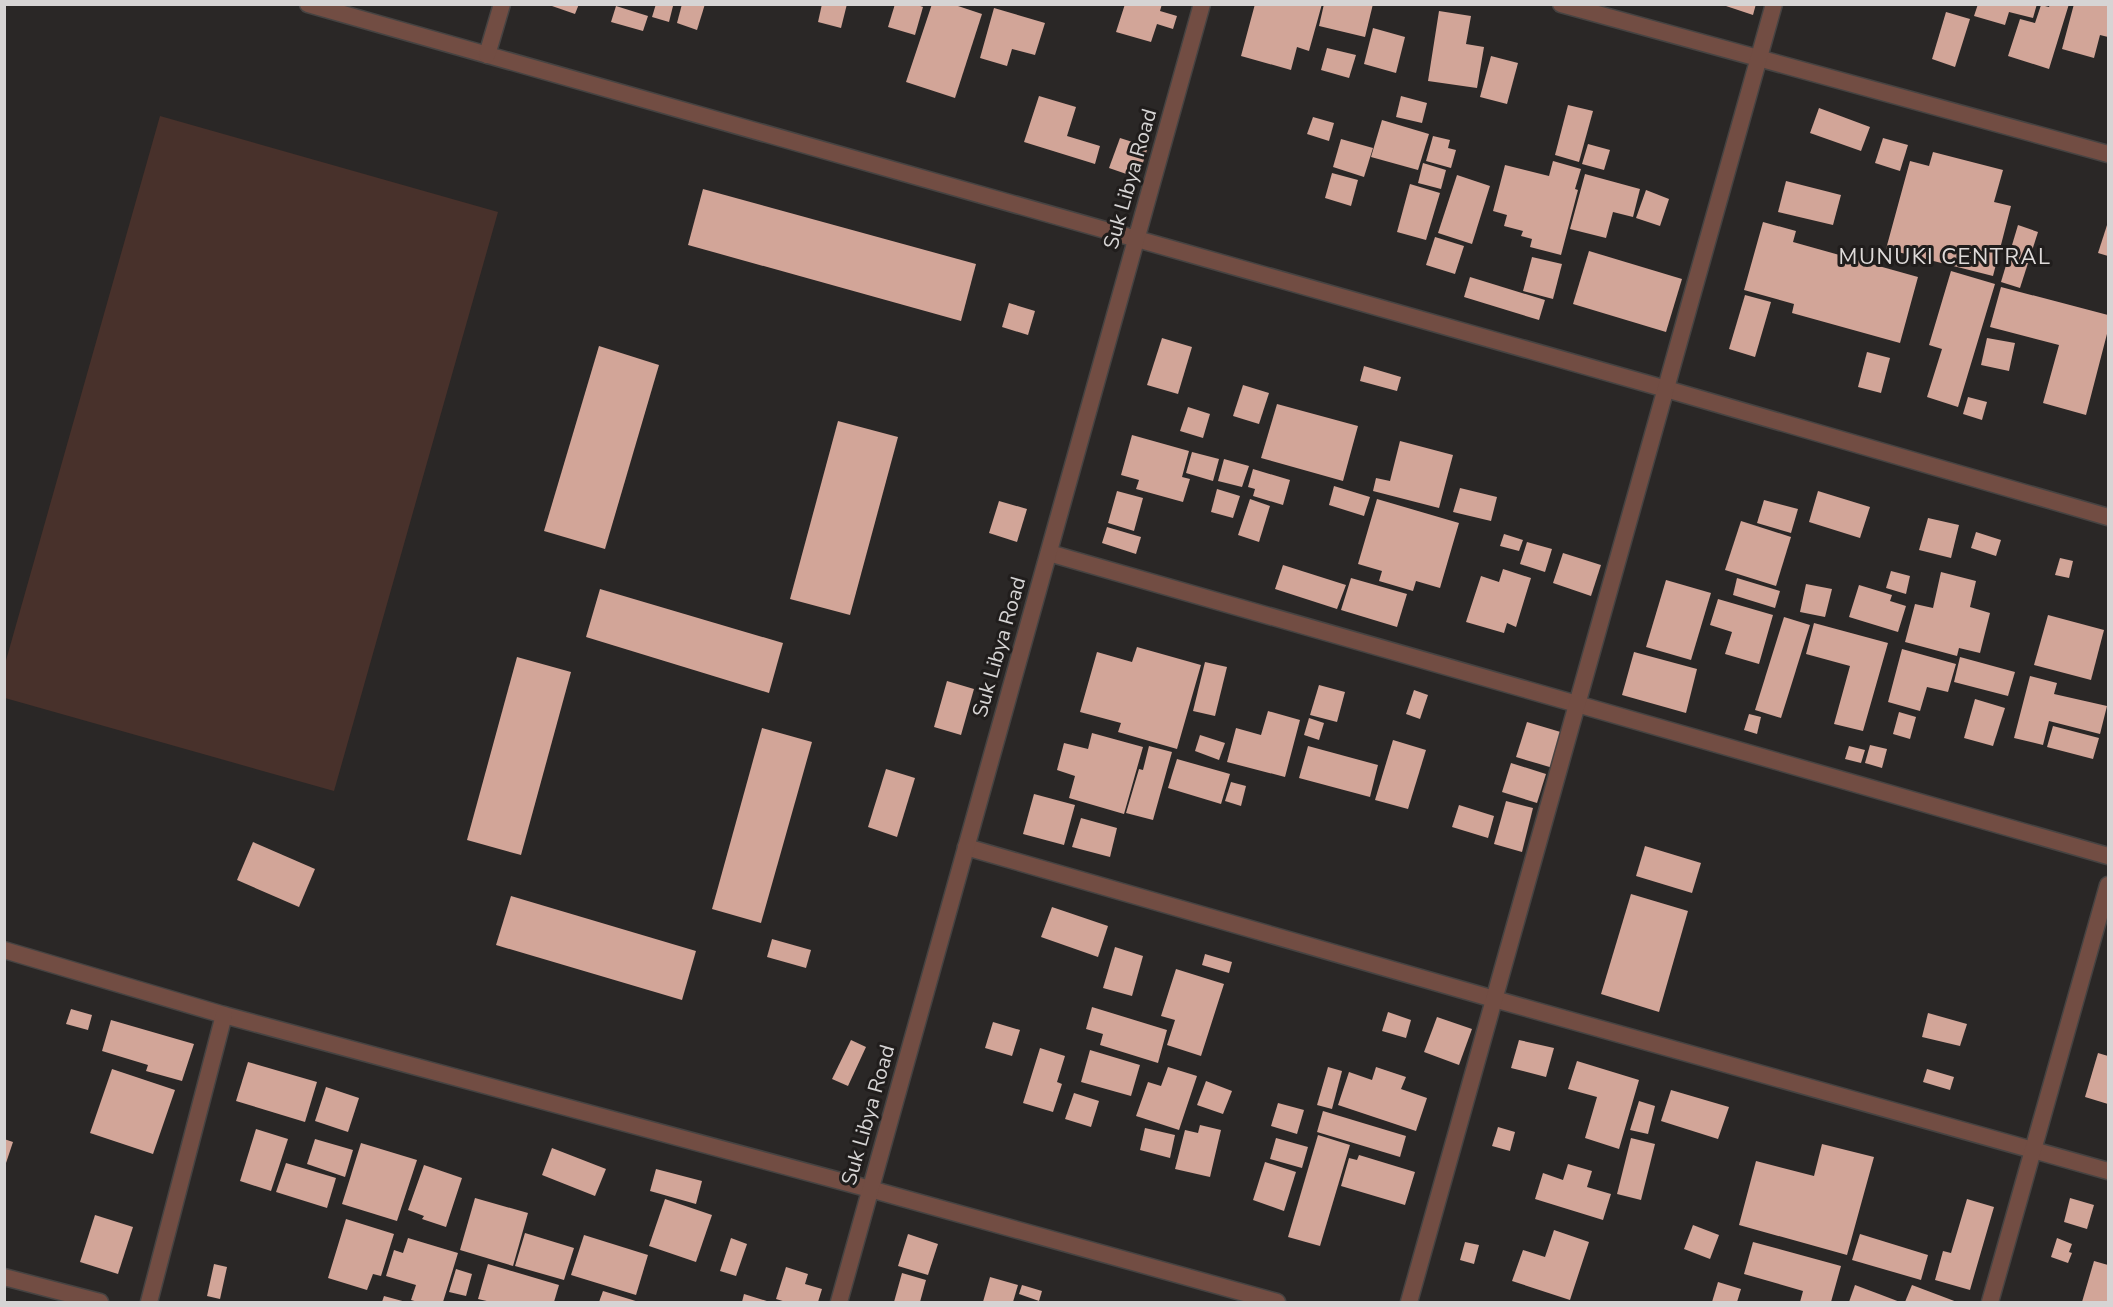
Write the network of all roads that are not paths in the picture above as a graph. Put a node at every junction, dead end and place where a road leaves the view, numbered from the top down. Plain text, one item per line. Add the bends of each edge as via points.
1 (308, 4) edge
2 (502, 4) edge
3 (1202, 4) edge
4 (1561, 4) edge
5 (1774, 4) edge
6 (487, 55) junction
7 (1759, 60) junction
8 (2109, 154) edge
9 (1137, 239) junction
10 (1666, 389) junction
11 (2109, 517) edge
12 (1049, 553) junction
13 (1577, 705) junction
14 (966, 847) junction
15 (2109, 855) edge
16 (2109, 885) edge
17 (4, 950) edge
18 (1494, 999) junction
19 (224, 1015) junction
20 (2034, 1149) junction
21 (2109, 1171) edge
22 (870, 1190) junction
23 (4, 1277) edge
24 (100, 1302) edge
25 (149, 1302) edge
26 (839, 1302) edge
27 (1277, 1302) edge
28 (1409, 1302) edge
29 (1990, 1302) edge

1 - 6 street
2 - 6 street
3 - 9 street, Suk Libya Road
4 - 7 street
5 - 7 street
6 - 9 street
7 - 8 street
7 - 10 street
9 - 10 street
9 - 12 street, Suk Libya Road
10 - 11 street
10 - 13 street
12 - 13 street
12 - 14 street, Suk Libya Road
13 - 15 street
13 - 18 street
14 - 18 street
14 - 22 street, Suk Libya Road
16 - 20 street
17 - 19 street
18 - 20 street
18 - 28 street
19 - 22 street
19 - 25 street
20 - 21 street
20 - 29 street
22 - 26 street, Suk Libya Road
22 - 27 street
23 - 24 street

